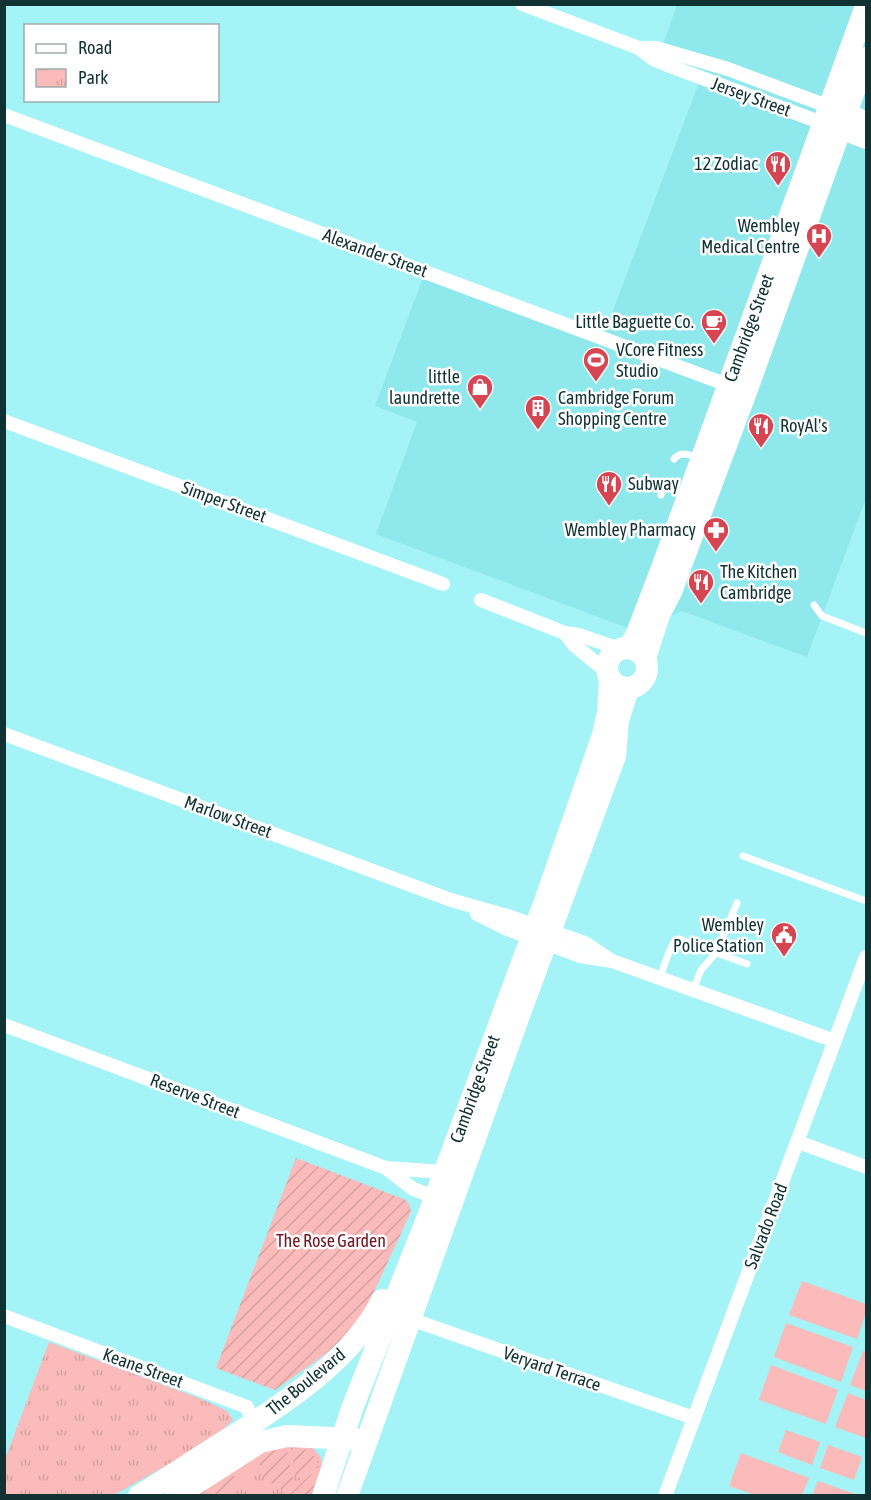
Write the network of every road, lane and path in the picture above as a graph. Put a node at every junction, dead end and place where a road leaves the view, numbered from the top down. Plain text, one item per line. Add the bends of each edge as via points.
1 (522, 4) edge
2 (867, 6) edge
3 (867, 58) edge
4 (4, 115) edge
5 (842, 119) edge
6 (867, 139) edge
7 (737, 389) junction
8 (4, 421) edge
9 (674, 459) dead end
10 (702, 459) junction
11 (666, 482) dead end
12 (661, 495) dead end
13 (443, 584) dead end
14 (482, 600) dead end
15 (814, 605) dead end
16 (565, 633) junction
17 (867, 633) edge
18 (631, 652) junction
19 (615, 680) junction
20 (4, 734) edge
21 (744, 856) dead end
22 (867, 901) edge
23 (737, 903) dead end
24 (541, 935) junction
25 (716, 953) junction
26 (867, 957) edge
27 (747, 964) dead end
28 (660, 978) junction
29 (693, 990) junction
30 (4, 1025) edge
31 (835, 1041) junction
32 (798, 1142) junction
33 (867, 1167) edge
34 (386, 1168) junction
35 (444, 1172) junction
36 (443, 1200) junction
37 (425, 1222) junction
38 (4, 1316) edge
39 (410, 1319) junction
40 (694, 1418) junction
41 (257, 1433) junction
42 (341, 1438) junction
43 (368, 1439) junction
44 (139, 1496) edge
45 (176, 1496) edge
46 (322, 1496) edge
47 (347, 1496) edge
48 (665, 1496) edge

1 - 5 street, Jersey Street via 639,48 653,59 721,86
2 - 5 main road, Cambridge Street
3 - 5 main road, Cambridge Street
4 - 7 street, Alexander Street
5 - 6 street, Jersey Street
5 - 7 main road, Cambridge Street
7 - 10 main road, Cambridge Street
7 - 18 main road, Cambridge Street via 671,592
8 - 13 street, Simper Street
9 - 10 lane via 686,453
10 - 18 main road, Cambridge Street
11 - 12 lane
14 - 16 street
15 - 17 lane via 822,616
16 - 18 street
16 - 19 street
18 - 19 main road via 612,655 608,663
18 - 19 main road via 647,664 645,678 635,688
19 - 24 main road, Cambridge Street via 615,756
20 - 24 street, Marlow Street via 451,900 507,929
21 - 22 lane
23 - 25 lane
24 - 28 street, Marlow Street via 585,943 612,961
24 - 35 main road, Cambridge Street
24 - 36 main road, Cambridge Street
25 - 27 lane
25 - 28 lane via 675,940
25 - 29 lane via 701,970
26 - 31 street, Salvado Road
28 - 29 street, Marlow Street
29 - 31 street, Marlow Street
30 - 34 street, Reserve Street
31 - 32 street, Salvado Road
32 - 33 street
32 - 40 street, Salvado Road
34 - 35 street, Reserve Street
34 - 36 street, Reserve Street via 412,1189
35 - 36 main road, Cambridge Street
36 - 37 main road, Cambridge Street
36 - 39 main road, Cambridge Street
37 - 41 main road, The Boulevard via 367,1326
37 - 42 main road, Cambridge Street
38 - 41 street, Keane Street via 248,1407
39 - 40 street, Veryard Terrace
39 - 43 main road, Cambridge Street
40 - 48 street, Salvado Road
41 - 42 main road, The Boulevard
41 - 44 main road, The Boulevard
41 - 45 main road, The Boulevard
42 - 43 main road, The Boulevard
42 - 46 main road, Cambridge Street
43 - 47 main road, Cambridge Street

